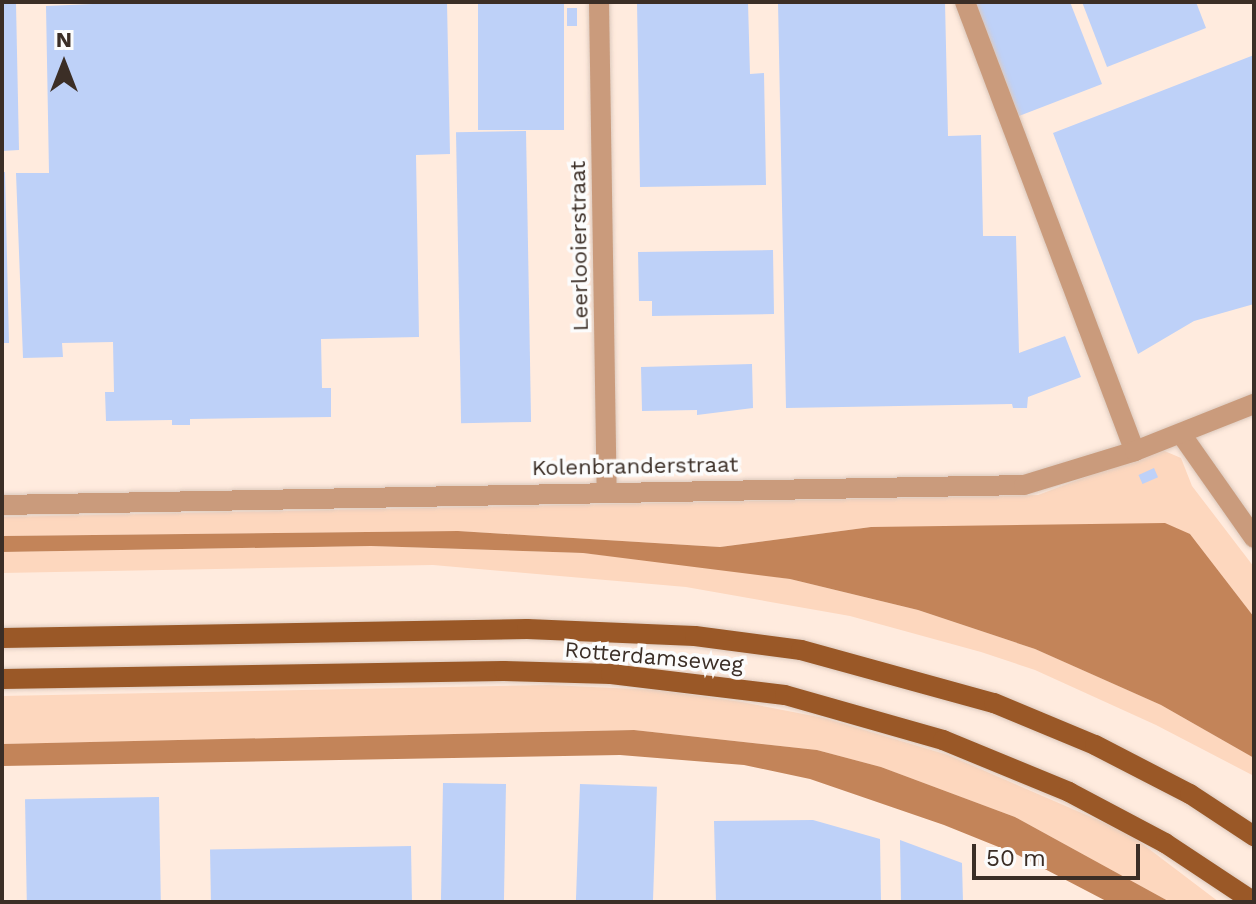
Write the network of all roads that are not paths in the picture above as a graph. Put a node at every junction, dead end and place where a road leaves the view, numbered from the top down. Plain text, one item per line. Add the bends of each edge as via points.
1 (599, 2) edge
2 (965, 2) edge
3 (1254, 404) edge
4 (1181, 434) junction
5 (1135, 451) junction
6 (607, 489) junction
7 (2, 505) edge
8 (1254, 538) edge
9 (2, 638) edge
10 (2, 679) edge
11 (1254, 836) edge
12 (1254, 902) edge

1 - 6 street, Leerlooierstraat
2 - 5 street
3 - 4 street, Kolenbranderstraat
4 - 5 street, Kolenbranderstraat
4 - 8 street
5 - 6 street, Kolenbranderstraat via 1024,485
6 - 7 street, Kolenbranderstraat
9 - 11 main road, Rotterdamseweg via 541,629 695,636 801,650 994,703 1095,745 1190,794
10 - 12 main road, Rotterdamseweg via 504,671 611,674 785,695 943,740 1069,792 1165,843

